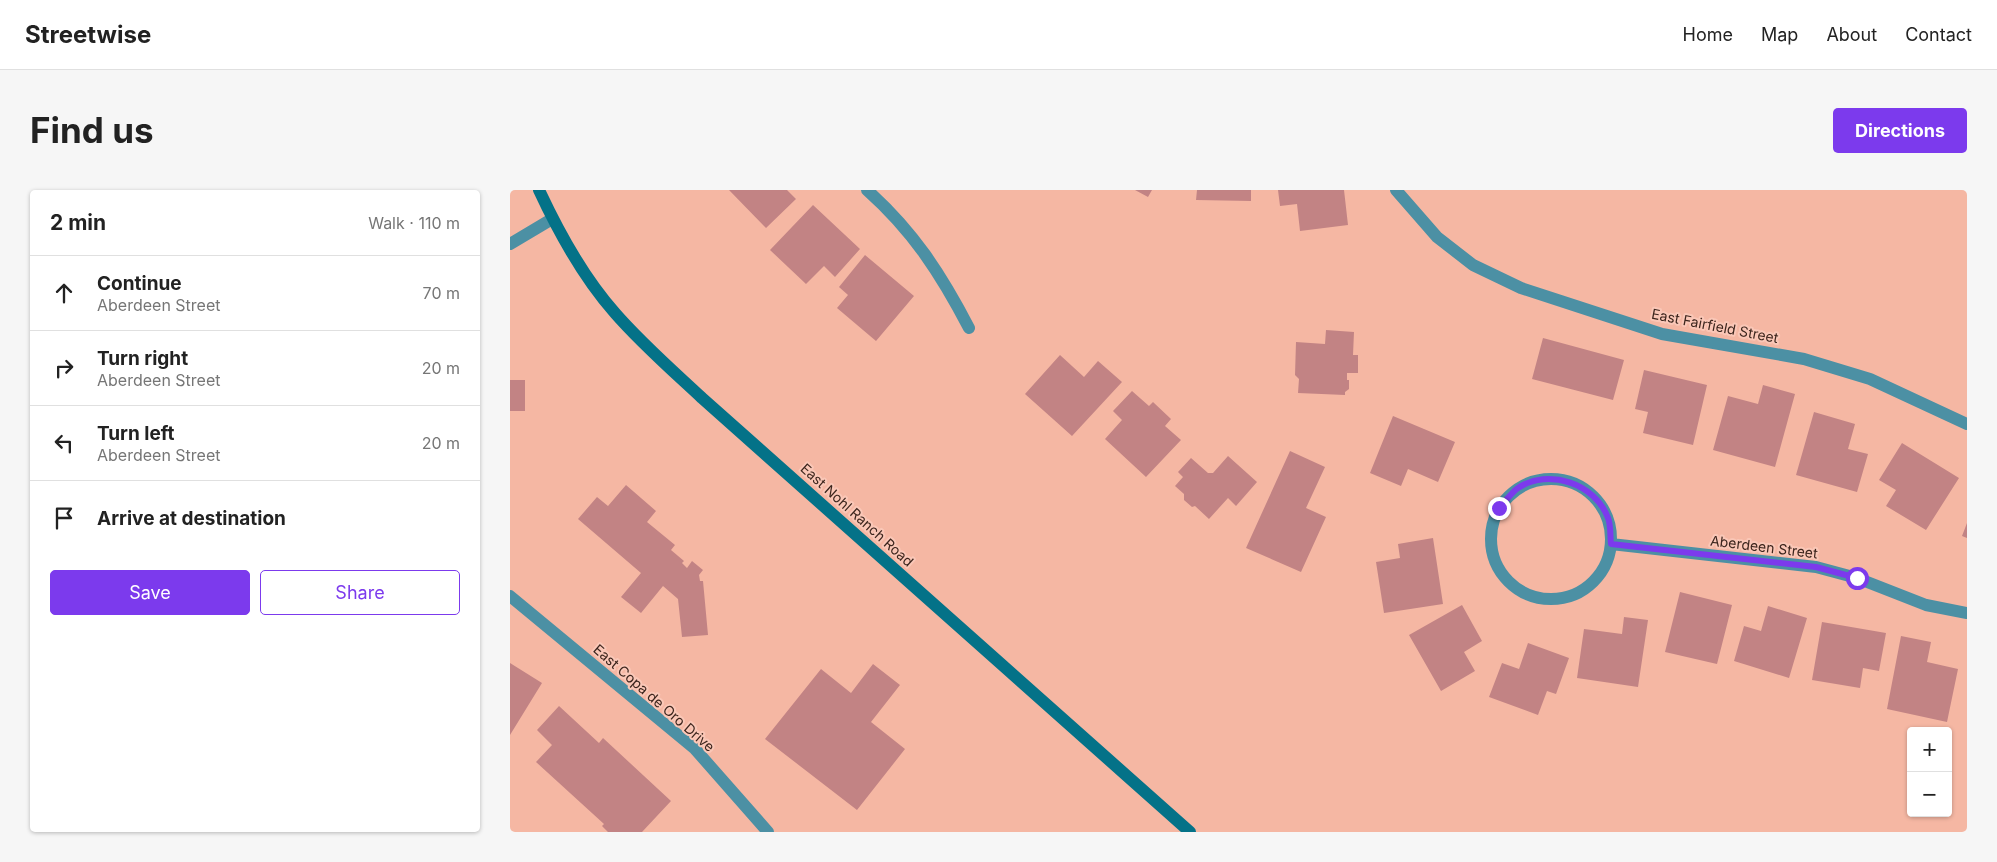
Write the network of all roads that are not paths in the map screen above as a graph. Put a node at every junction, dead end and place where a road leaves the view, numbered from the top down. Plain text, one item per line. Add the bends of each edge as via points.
1 (539, 190) edge
2 (868, 190) edge
3 (1396, 190) edge
4 (552, 219) junction
5 (510, 244) edge
6 (969, 328) dead end
7 (1967, 424) edge
8 (1611, 544) junction
9 (510, 596) edge
10 (1967, 612) edge
11 (768, 832) edge
12 (1190, 832) edge

1 - 4 main road, East Nohl Ranch Road
2 - 6 street via 915,240 947,285
3 - 7 street, East Fairfield Street via 1438,237 1466,260 1522,288 1662,334 1804,359 1860,376
4 - 5 street
4 - 12 main road, East Nohl Ranch Road via 588,279 639,339
8 - 8 street via 1608,518 1593,495 1570,481 1543,478 1518,488 1499,508 1491,534 1495,560 1510,583 1533,597 1560,599 1585,590 1603,570
8 - 10 street, Aberdeen Street via 1816,567 1857,578 1926,605
9 - 11 street, East Copa de Oro Drive via 695,750

